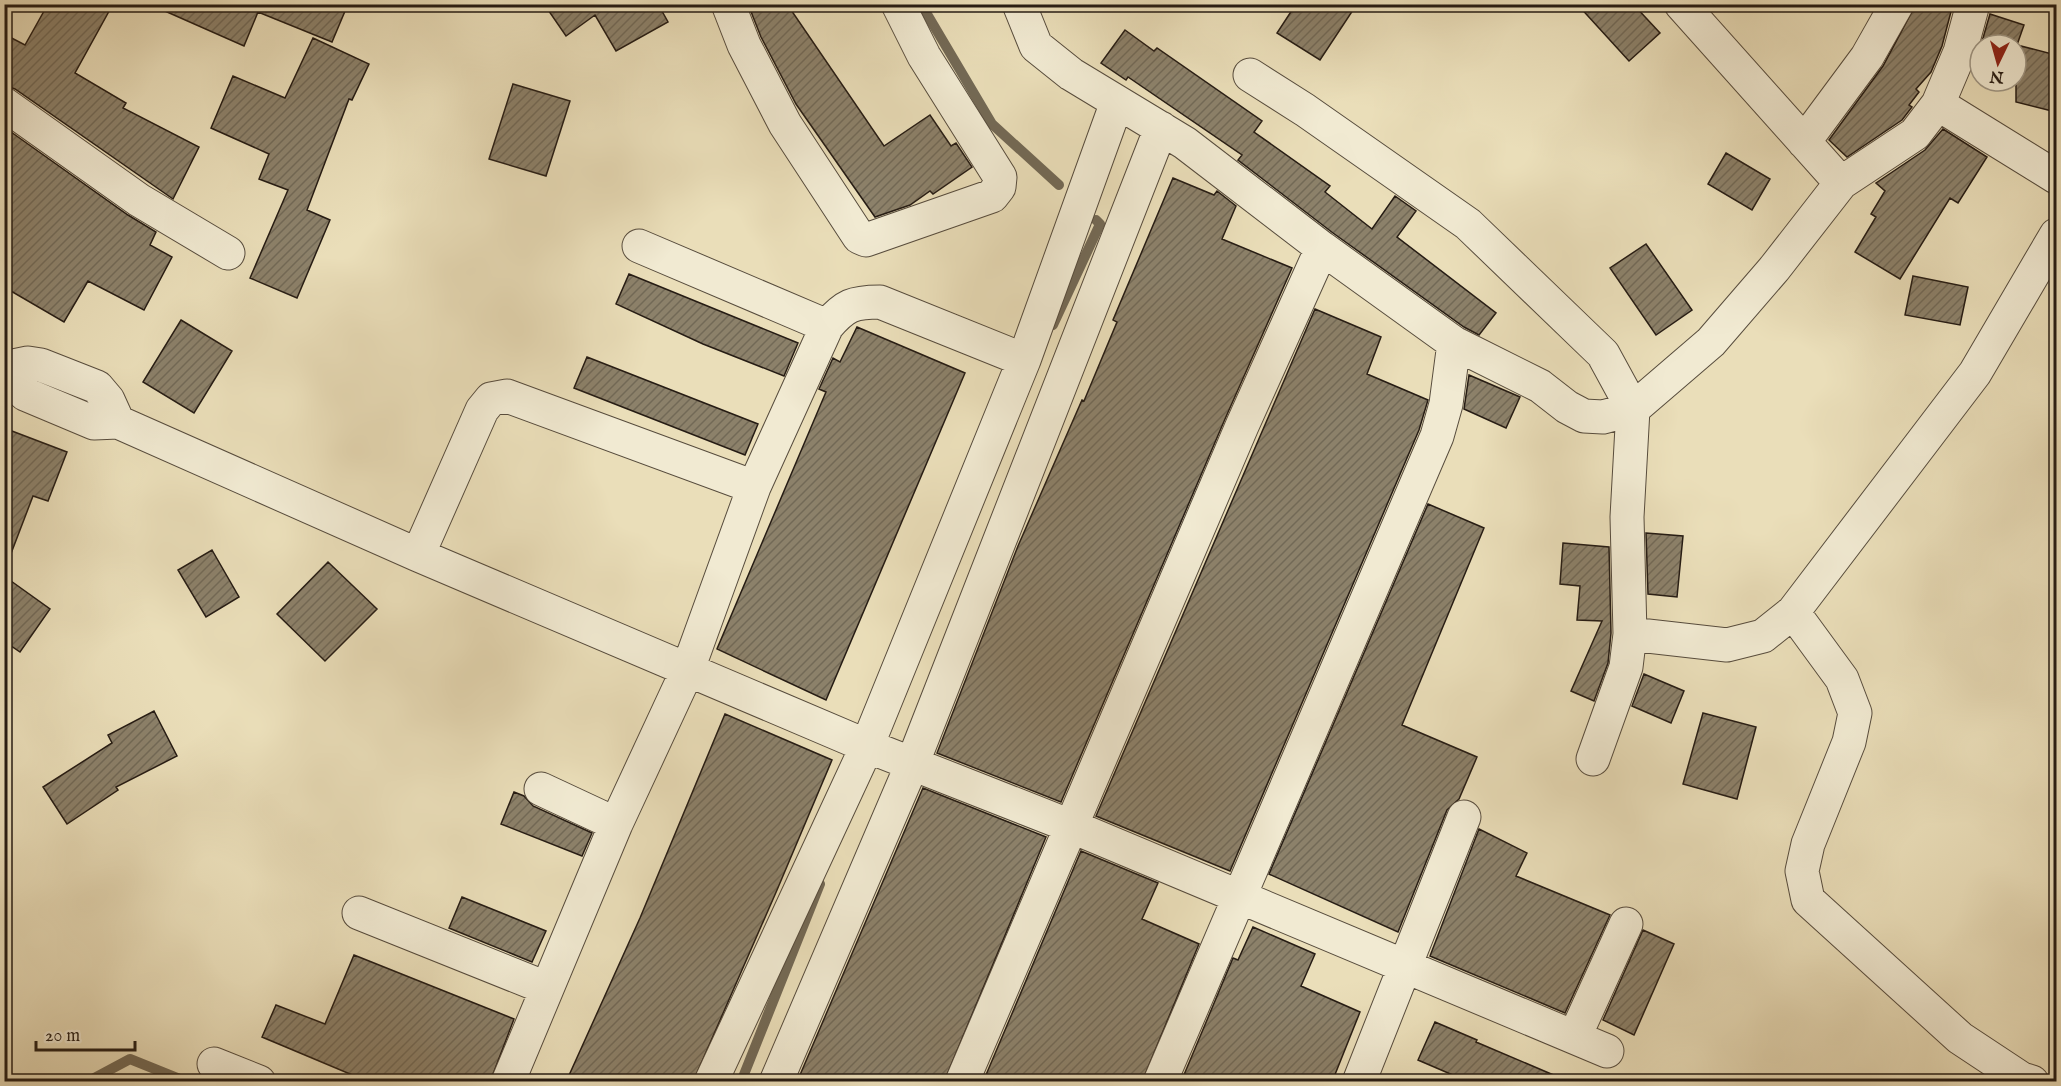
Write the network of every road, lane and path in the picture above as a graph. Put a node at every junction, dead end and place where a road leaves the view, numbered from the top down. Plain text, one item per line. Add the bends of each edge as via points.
1 (728, 4) edge
2 (898, 4) edge
3 (1019, 4) edge
4 (1681, 4) edge
5 (1897, 4) edge
6 (1973, 4) edge
7 (1250, 75) dead end
8 (1117, 102) junction
9 (4, 104) edge
10 (1938, 104) junction
11 (1161, 128) junction
12 (1804, 142) junction
13 (1099, 151) junction
14 (1144, 170) junction
15 (2056, 177) edge
16 (1841, 183) junction
17 (2056, 235) edge
18 (639, 246) dead end
19 (1322, 248) junction
20 (228, 253) dead end
21 (827, 326) junction
22 (1454, 343) junction
23 (1024, 360) junction
24 (4, 370) edge
25 (1633, 409) junction
26 (754, 487) junction
27 (418, 555) junction
28 (1793, 612) junction
29 (1630, 634) junction
30 (688, 669) junction
31 (890, 754) junction
32 (1593, 759) dead end
33 (541, 789) dead end
34 (1464, 817) dead end
35 (616, 824) junction
36 (1072, 827) junction
37 (1238, 898) junction
38 (359, 913) dead end
39 (1626, 924) dead end
40 (1405, 967) junction
41 (546, 988) junction
42 (1575, 1036) junction
43 (1607, 1051) dead end
44 (214, 1064) dead end
45 (259, 1082) edge
46 (508, 1082) edge
47 (711, 1082) edge
48 (776, 1082) edge
49 (962, 1082) edge
50 (1160, 1082) edge
51 (1359, 1082) edge
52 (2032, 1082) edge

1 - 2 street via 744,45 785,124 859,237 866,240 992,195 999,187 1000,177 924,56
3 - 8 street via 1036,46 1071,74
4 - 12 street
5 - 12 street via 1867,57
6 - 10 street via 1960,52
7 - 25 street via 1468,224 1603,354
8 - 11 street
8 - 13 street
9 - 20 street via 139,200
10 - 15 street
10 - 16 street via 1915,134
11 - 14 street
11 - 19 street
12 - 16 street
13 - 14 street
13 - 23 street
14 - 31 street
16 - 25 street via 1711,342
17 - 28 street via 1975,373
18 - 21 street
19 - 22 street
19 - 36 street
21 - 23 street via 855,302 880,302
21 - 26 street
22 - 25 street via 1540,386 1584,416 1603,417
22 - 37 street via 1446,404 1437,436
23 - 31 street
24 - 27 street via 25,394 94,423 118,422
25 - 29 street via 1627,517
26 - 27 street via 507,396 491,399 482,410
26 - 30 street
27 - 30 street
28 - 29 street via 1763,636 1728,645
28 - 52 street via 1842,679 1855,713 1849,742 1808,844 1802,871 1808,900 1960,1038
29 - 32 street via 1626,667
30 - 31 street
30 - 35 street
31 - 36 street
31 - 47 street
31 - 48 street
33 - 35 street
34 - 40 street
35 - 41 street
36 - 37 street
36 - 49 street
37 - 40 street
37 - 50 street
38 - 41 street
39 - 42 street
40 - 42 street
40 - 51 street
41 - 46 street
42 - 43 street
44 - 45 street

